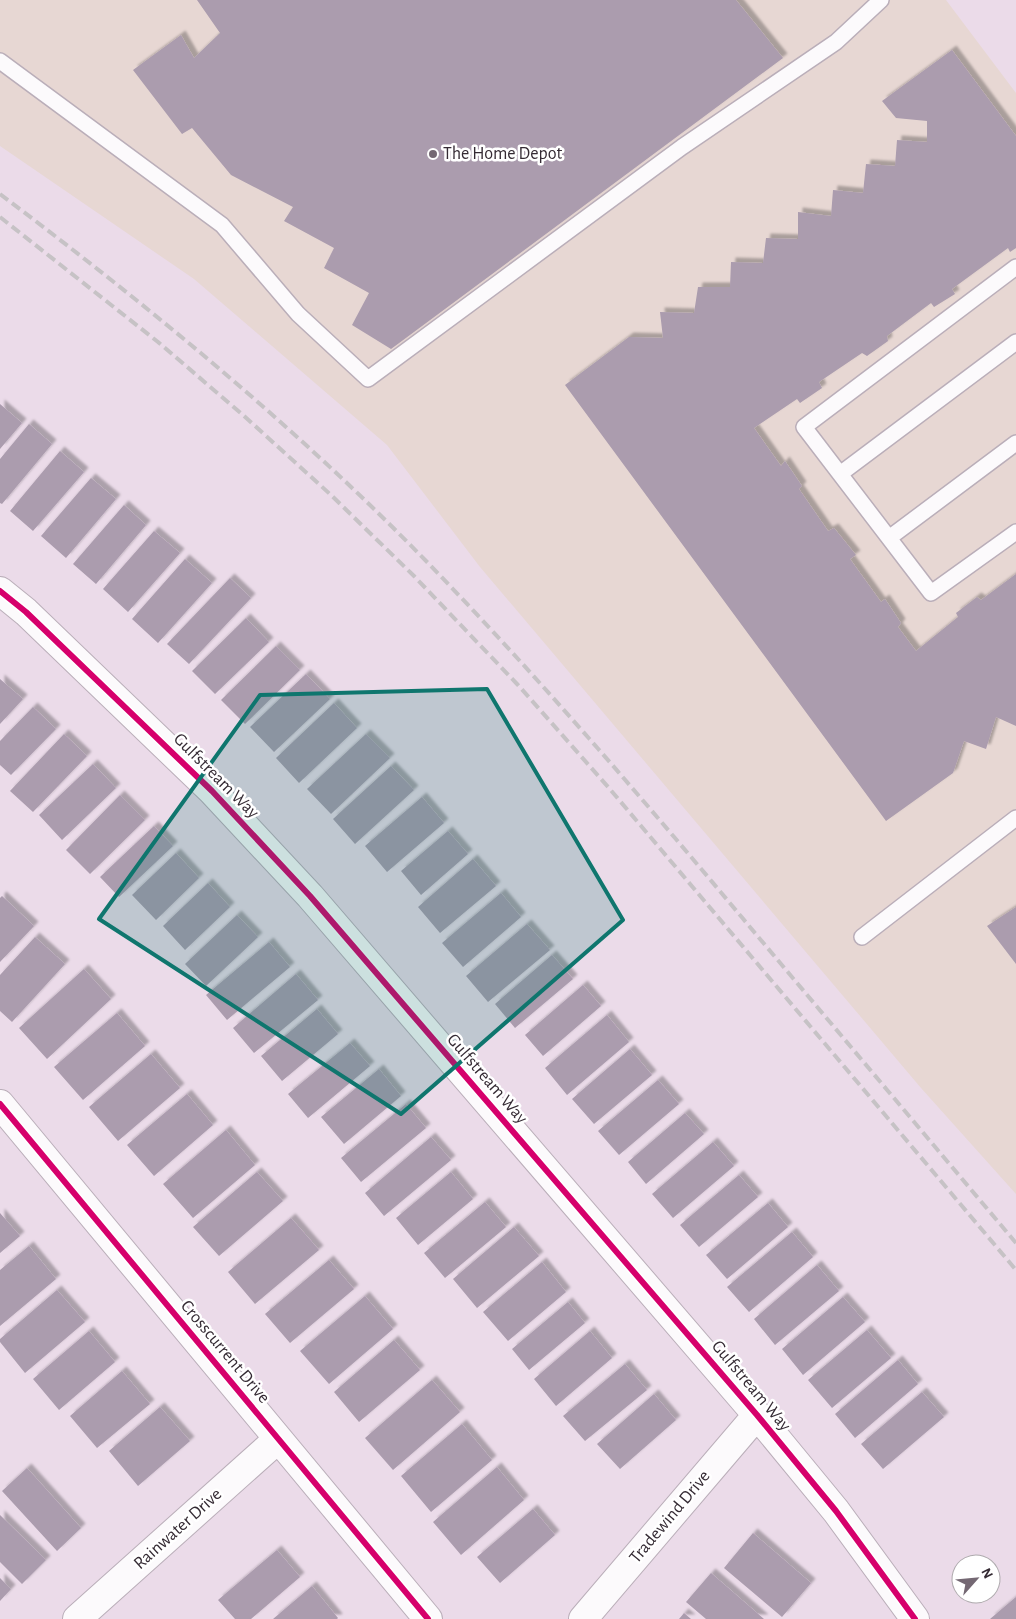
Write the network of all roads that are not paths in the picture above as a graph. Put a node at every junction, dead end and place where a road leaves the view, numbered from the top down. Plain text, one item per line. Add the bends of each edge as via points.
1 (881, 0) edge
2 (0, 61) edge
3 (1016, 267) edge
4 (1016, 342) edge
5 (1016, 443) edge
6 (840, 474) junction
7 (1016, 532) edge
8 (888, 538) junction
9 (0, 591) edge
10 (1016, 818) edge
11 (862, 937) dead end
12 (0, 1104) edge
13 (757, 1415) junction
14 (278, 1440) junction
15 (77, 1619) edge
16 (428, 1619) edge
17 (583, 1619) edge
18 (915, 1619) edge

1 - 2 lane via 836,42 682,147 368,379 298,314 222,225
3 - 6 lane via 804,427
4 - 6 lane
5 - 8 lane
6 - 8 lane
7 - 8 lane via 931,594
9 - 13 street, Gulfstream Way via 26,612 212,791 310,896
10 - 11 lane
12 - 14 street, Crosscurrent Drive
13 - 17 street, Tradewind Drive
13 - 18 street, Gulfstream Way via 836,1511
14 - 15 street, Rainwater Drive
14 - 16 street, Crosscurrent Drive

